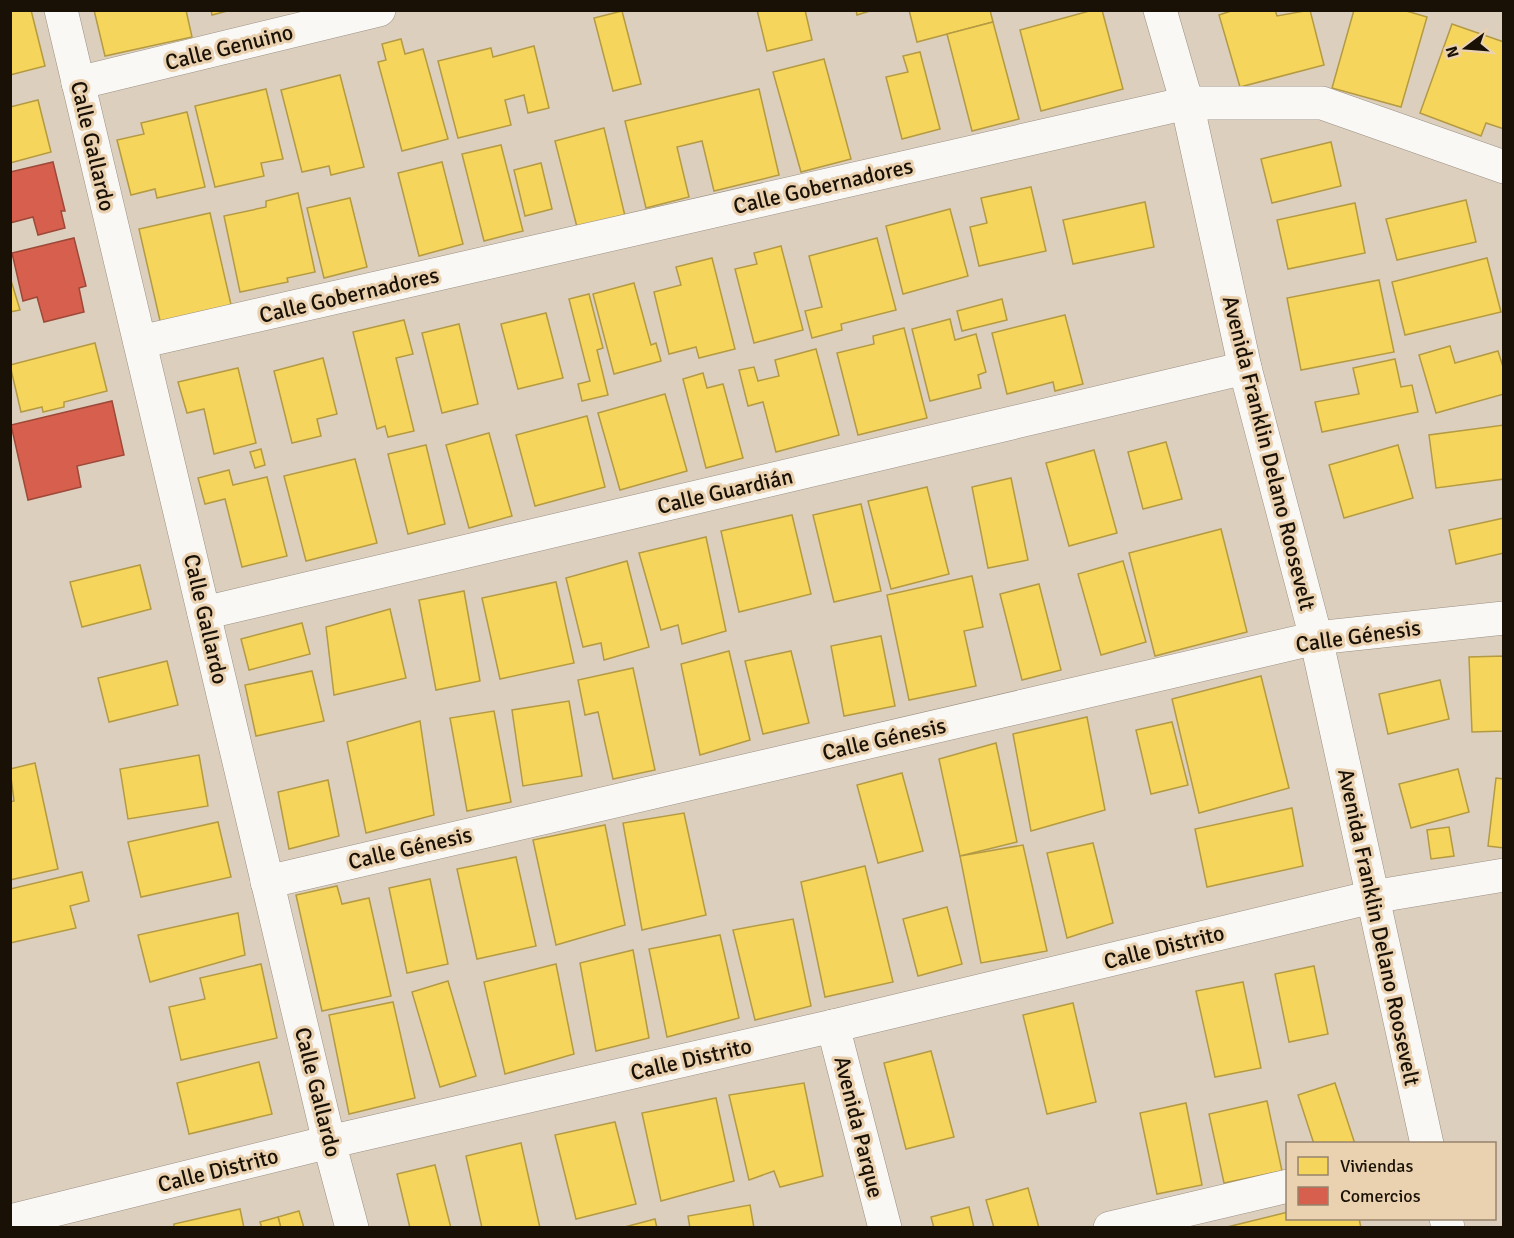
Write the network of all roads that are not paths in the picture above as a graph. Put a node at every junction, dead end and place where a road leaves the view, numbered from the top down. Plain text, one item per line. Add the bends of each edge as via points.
1 (61, 10) edge
2 (1160, 10) edge
3 (359, 13) edge
4 (78, 83) junction
5 (1187, 103) junction
6 (1502, 172) edge
7 (140, 342) junction
8 (1245, 368) junction
9 (204, 613) junction
10 (1503, 618) edge
11 (1316, 638) junction
12 (1503, 875) edge
13 (267, 882) junction
14 (1372, 897) junction
15 (833, 1026) junction
16 (329, 1142) junction
17 (1427, 1142) edge
18 (1286, 1186) edge
19 (10, 1221) edge
20 (352, 1227) edge
21 (885, 1227) edge
22 (1110, 1227) edge

1 - 4 street, Calle Gallardo
2 - 5 street, Avenida Franklin Delano Roosevelt
3 - 4 street, Calle Genuino
4 - 7 street, Calle Gallardo
5 - 6 street, Calle Gobernadores via 1322,103
5 - 7 street, Calle Gobernadores
5 - 8 street, Avenida Franklin Delano Roosevelt
7 - 9 street, Calle Gallardo
8 - 9 street, Calle Guardián
8 - 11 street, Avenida Franklin Delano Roosevelt
9 - 13 street, Calle Gallardo
10 - 11 street, Calle Génesis
11 - 13 street, Calle Génesis
11 - 14 street, Avenida Franklin Delano Roosevelt
12 - 14 street, Calle Distrito
13 - 16 street, Calle Gallardo
14 - 15 street, Calle Distrito
14 - 17 street, Avenida Franklin Delano Roosevelt
15 - 16 street, Calle Distrito
15 - 21 street, Avenida Parque
16 - 19 street, Calle Distrito
16 - 20 street, Calle Gallardo
18 - 22 street

